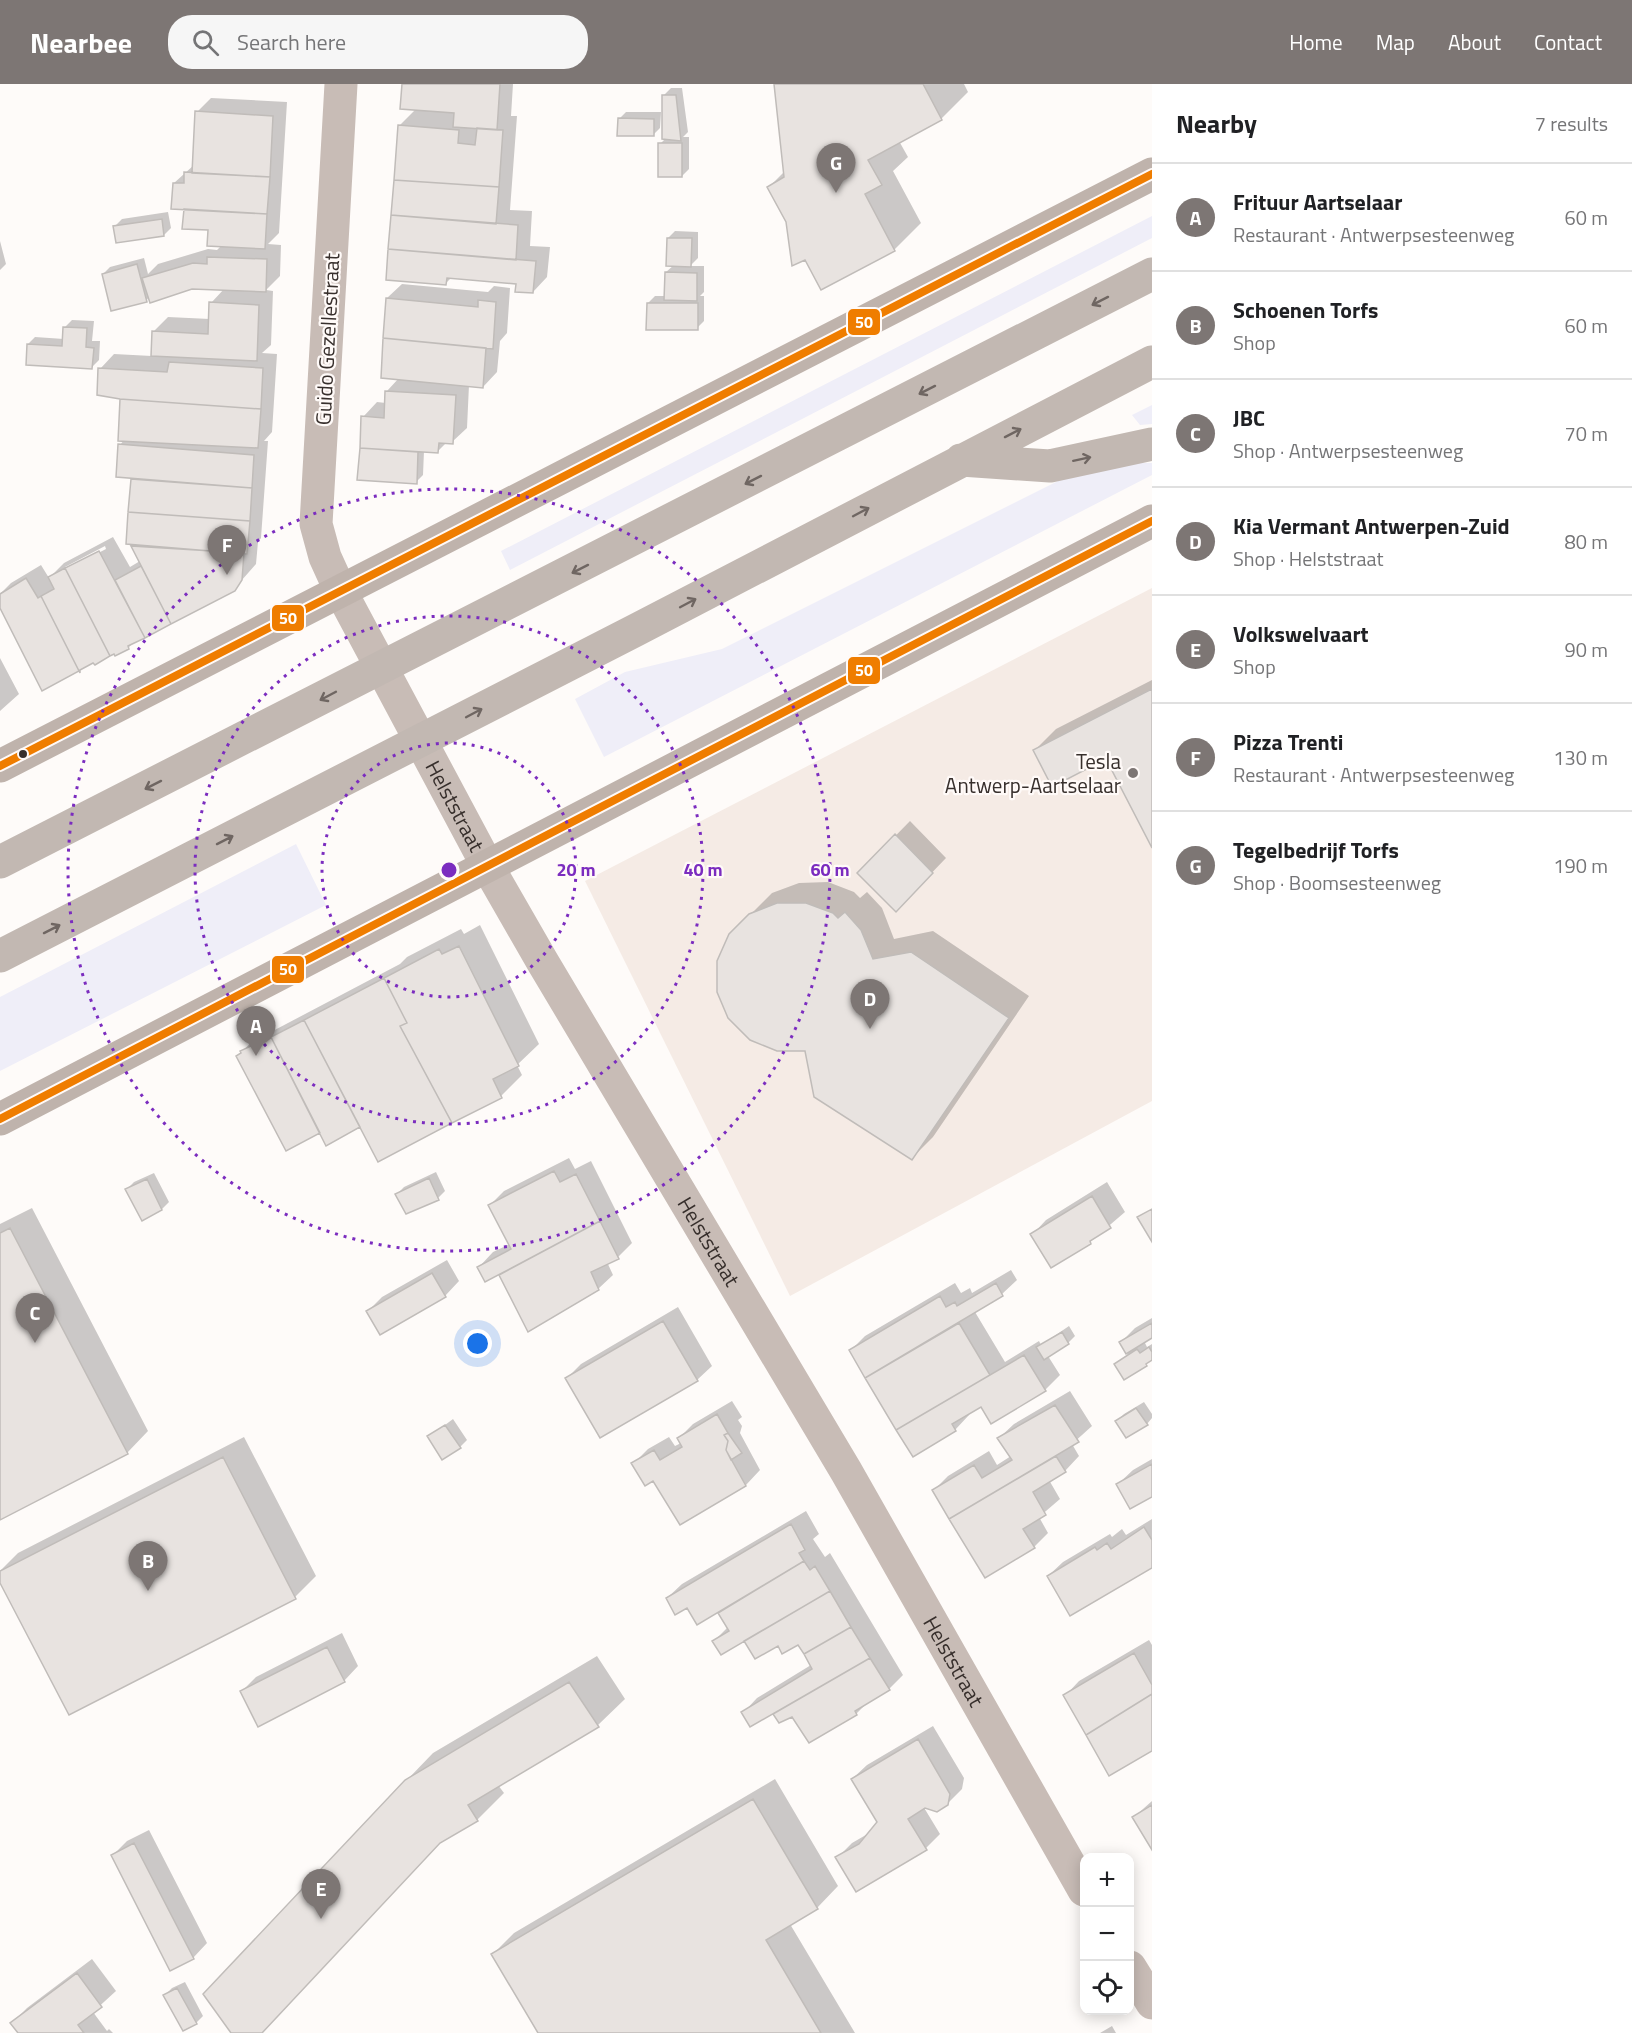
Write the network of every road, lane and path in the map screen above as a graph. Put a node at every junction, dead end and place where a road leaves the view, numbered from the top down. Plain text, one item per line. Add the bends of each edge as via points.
1 (341, 84) edge
2 (1152, 174) edge
3 (1152, 274) edge
4 (1152, 362) edge
5 (1152, 444) edge
6 (961, 460) junction
7 (1152, 521) edge
8 (340, 591) junction
9 (380, 668) junction
10 (422, 740) junction
11 (0, 766) edge
12 (0, 862) edge
13 (488, 867) junction
14 (0, 956) edge
15 (0, 1119) edge
16 (1080, 1883) edge
17 (1134, 1974) edge
18 (1152, 2003) edge

1 - 8 street, Guido Gezellestraat via 316,524
2 - 8 main road
3 -> 9 highway via 528,596
6 -> 4 highway
6 -> 5 highway via 1050,466
10 -> 6 highway
7 - 13 main road
8 - 9 street, Helststraat
8 - 11 main road
9 - 10 street, Helststraat
9 -> 12 highway
10 - 13 street, Helststraat
14 -> 10 highway
13 - 15 main road
13 - 16 street, Helststraat via 846,1471
17 - 18 street

